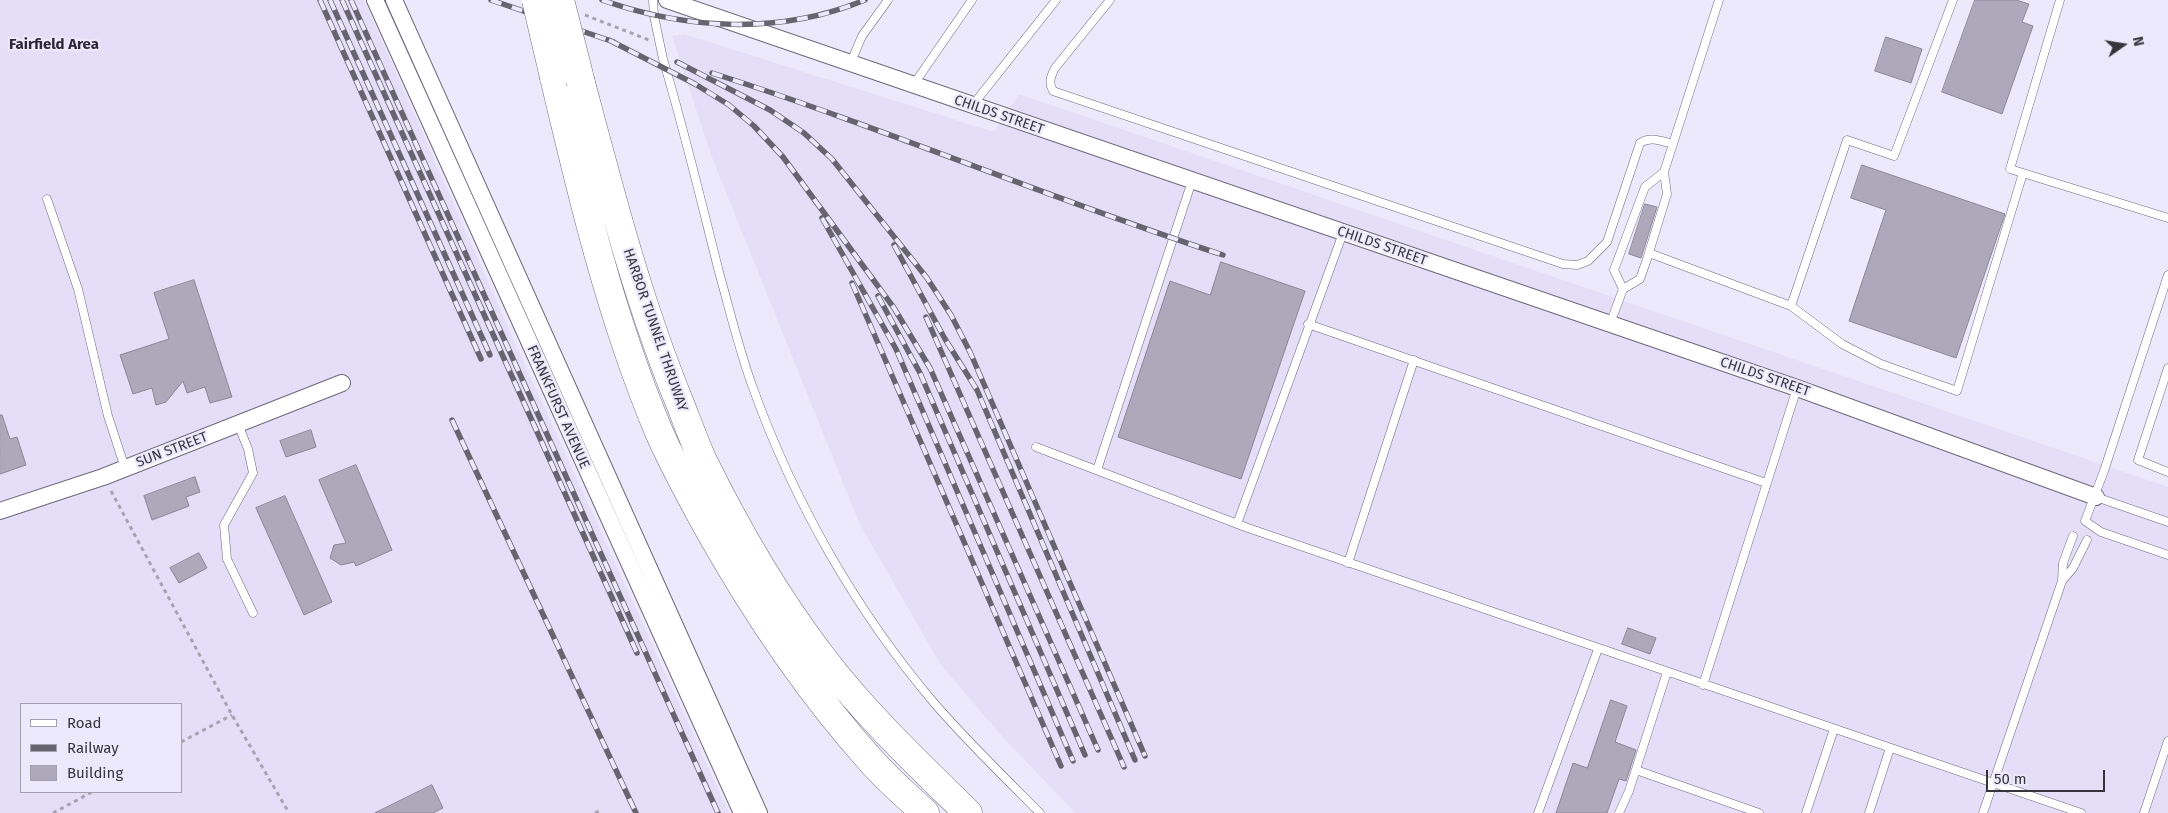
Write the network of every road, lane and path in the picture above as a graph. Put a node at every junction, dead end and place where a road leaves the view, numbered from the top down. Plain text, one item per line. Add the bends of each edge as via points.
1 (375, 0) edge
2 (394, 0) edge
3 (536, 0) edge
4 (653, 0) edge
5 (667, 0) edge
6 (888, 0) edge
7 (972, 0) edge
8 (1056, 0) edge
9 (1110, 0) edge
10 (1719, 0) edge
11 (1953, 0) edge
12 (2060, 0) edge
13 (569, 6) edge
14 (660, 43) junction
15 (851, 62) junction
16 (914, 84) junction
17 (972, 106) junction
18 (1672, 144) junction
19 (1664, 172) junction
20 (2023, 173) junction
21 (1192, 181) junction
22 (47, 199) dead end
23 (2168, 218) edge
24 (1343, 233) junction
25 (1649, 253) junction
26 (2168, 275) edge
27 (1623, 289) junction
28 (1791, 306) junction
29 (1308, 324) junction
30 (1610, 324) junction
31 (1414, 360) junction
32 (2168, 368) edge
33 (342, 383) dead end
34 (1797, 388) junction
35 (238, 424) junction
36 (1036, 447) dead end
37 (125, 468) junction
38 (1096, 470) junction
39 (2168, 472) edge
40 (103, 477) junction
41 (1766, 483) junction
42 (2096, 497) junction
43 (0, 512) edge
44 (2086, 521) junction
45 (2168, 522) edge
46 (1237, 524) junction
47 (2077, 525) dead end
48 (2090, 529) dead end
49 (2073, 536) dead end
50 (2087, 540) dead end
51 (2168, 555) edge
52 (1348, 562) junction
53 (2062, 581) junction
54 (253, 614) dead end
55 (1598, 649) junction
56 (1667, 672) junction
57 (1703, 685) junction
58 (232, 715) junction
59 (1834, 730) junction
60 (182, 741) edge
61 (2168, 741) edge
62 (1890, 748) junction
63 (1636, 770) junction
64 (1993, 783) junction
65 (90, 793) edge
66 (53, 813) edge
67 (289, 813) edge
68 (595, 813) edge
69 (602, 813) edge
70 (742, 813) edge
71 (759, 813) edge
72 (925, 813) edge
73 (968, 813) edge
74 (1040, 813) edge
75 (1538, 813) edge
76 (1620, 813) edge
77 (1759, 813) edge
78 (1806, 813) edge
79 (1869, 813) edge
80 (1983, 813) edge
81 (2081, 813) edge
82 (2144, 813) edge

1 - 70 street, FRANKFURST AVENUE
2 - 71 street, FRANKFURST AVENUE
3 - 72 highway, HARBOR TUNNEL THRUWAY, bridge via 580,188 626,344 660,434 722,552 819,700 874,765
4 - 14 lane
5 - 15 street, CHILDS STREET
6 - 15 lane via 862,36
7 - 16 lane
8 - 17 lane
9 - 18 lane via 1055,68 1050,77 1053,91 1563,264 1588,261 1607,242 1640,143 1653,139
10 - 18 lane
11 - 28 lane via 1894,156 1847,140
12 - 20 lane via 2010,169
13 - 14 path
13 - 73 highway, HARBOR TUNNEL THRUWAY, bridge via 580,83 636,280 665,369 702,459 782,601 820,655 853,697
14 - 74 lane via 738,340 753,387 799,495 829,552 894,650 935,704
15 - 16 street, CHILDS STREET
16 - 17 street, CHILDS STREET
17 - 21 street, CHILDS STREET
18 - 19 lane
19 - 25 lane via 1667,194
19 - 27 lane via 1645,188 1614,270
20 - 23 lane
20 - 28 lane via 1956,391 1881,364 1842,344
21 - 24 street, CHILDS STREET
21 - 38 lane
22 - 37 lane via 78,289 108,416
24 - 29 lane
24 - 30 street, CHILDS STREET
25 - 27 lane via 1640,278
25 - 28 lane
26 - 42 lane
27 - 30 lane
29 - 31 lane
29 - 46 lane
30 - 34 street, CHILDS STREET
31 - 41 lane
31 - 52 lane
32 - 39 lane via 2138,460
33 - 35 street, SUN STREET
34 - 41 lane
34 - 42 street, CHILDS STREET
35 - 37 street, SUN STREET
35 - 54 lane via 253,473 224,525 226,559
36 - 38 lane
37 - 40 street, SUN STREET
38 - 46 lane
40 - 43 street, SUN STREET
40 - 58 path
41 - 57 lane
42 - 44 lane
42 - 45 lane
44 - 47 lane
44 - 48 lane
44 - 51 lane via 2101,532
46 - 52 lane
49 - 53 lane via 2063,563
50 - 53 lane via 2073,568
52 - 55 lane
53 - 64 lane
55 - 56 lane
55 - 75 lane
56 - 57 lane
56 - 63 lane
57 - 59 lane
58 - 60 path
58 - 67 path
59 - 62 lane
59 - 78 lane
61 - 82 lane
62 - 64 lane
62 - 79 lane
63 - 76 lane
63 - 77 lane
64 - 80 lane
64 - 81 lane
65 - 66 path
68 - 69 path

